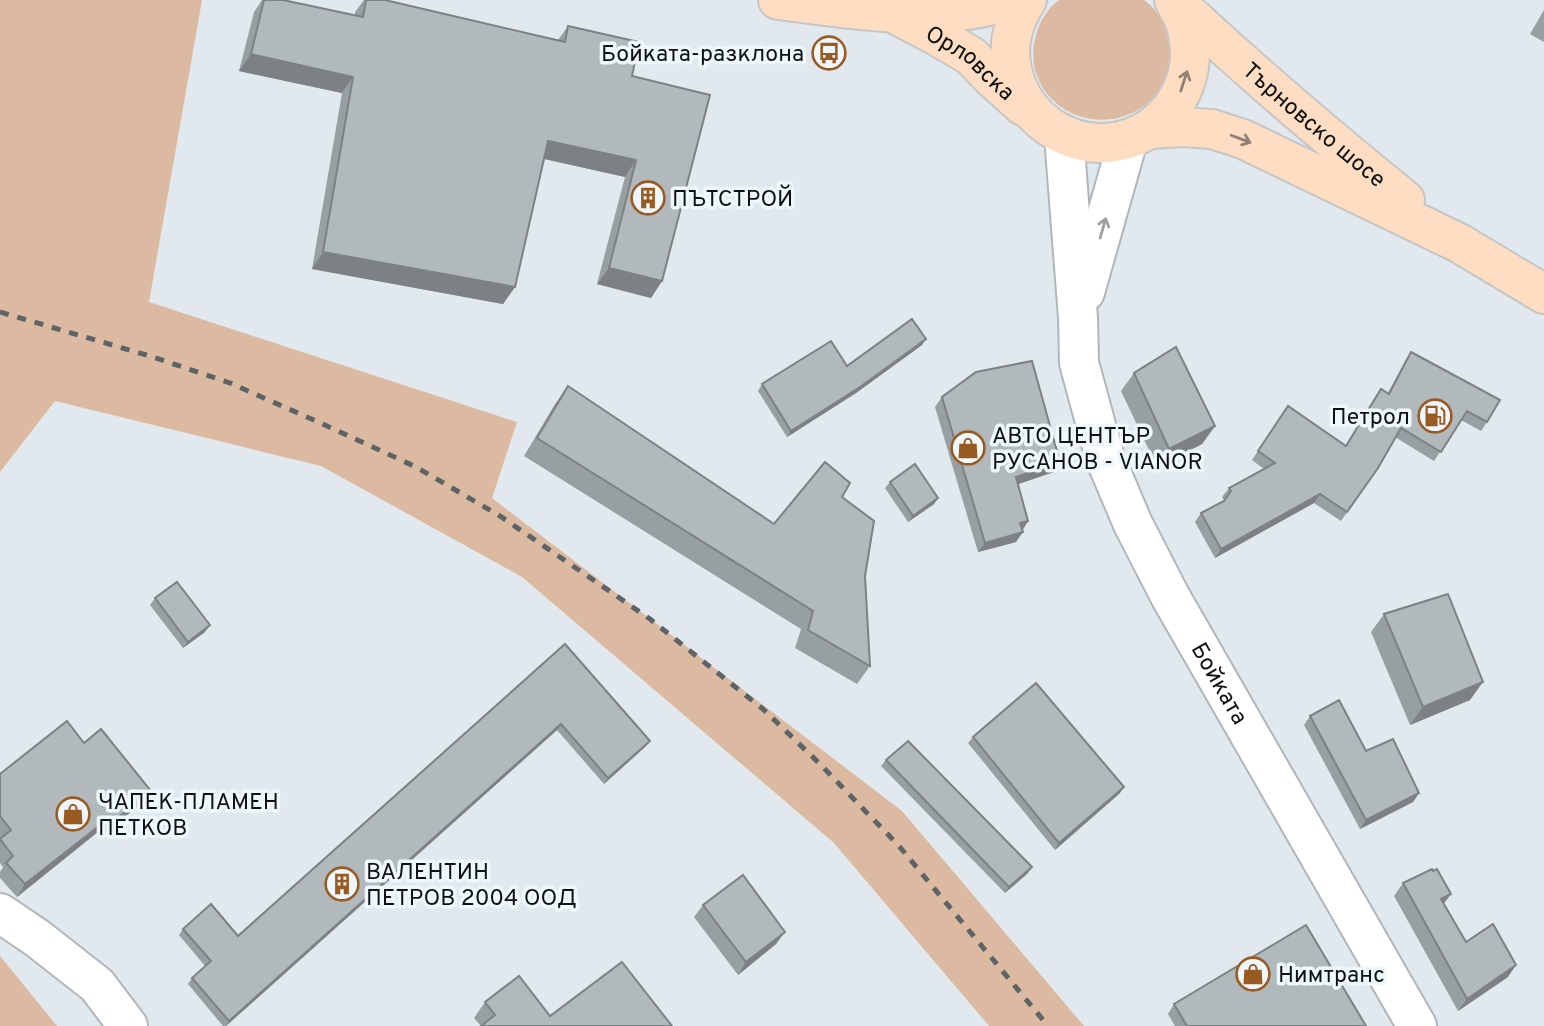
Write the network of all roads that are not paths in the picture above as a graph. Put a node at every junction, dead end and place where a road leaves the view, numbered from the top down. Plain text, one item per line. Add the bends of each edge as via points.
1 (778, 0) edge
2 (1011, 0) edge
3 (1027, 0) edge
4 (1174, 1) edge
5 (895, 14) junction
6 (1051, 128) junction
7 (1139, 134) junction
8 (1459, 243) junction
9 (1544, 294) edge
10 (1078, 318) junction
11 (0, 913) edge
12 (128, 1026) edge
13 (1417, 1026) edge

1 - 5 main road, Орловска
2 - 5 main road, Орловска via 970,10
3 - 6 main road via 1010,44 1012,72 1022,98
7 -> 4 main road via 1171,109 1186,84 1191,55 1187,27
4 - 8 main road, Търновско шосе via 1308,121
5 - 6 main road, Орловска via 971,56
6 - 7 main road, Търновско шосе via 1085,142 1107,144
6 - 10 street, Бойката
7 -> 8 main road, Търновско шосе via 1183,127 1212,129 1243,139
10 -> 7 street, Бойката
8 - 9 main road, Търновско шосе
10 - 13 street, Бойката via 1079,363 1105,458 1133,524
11 - 12 street via 97,985

